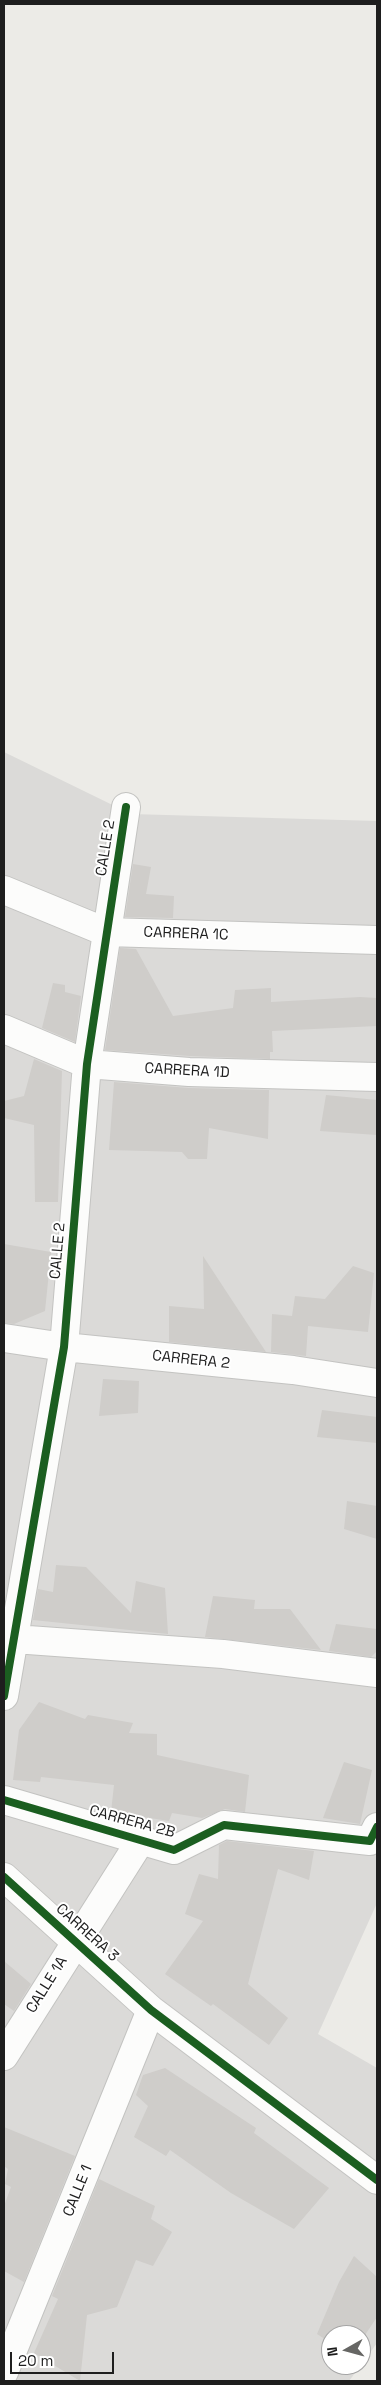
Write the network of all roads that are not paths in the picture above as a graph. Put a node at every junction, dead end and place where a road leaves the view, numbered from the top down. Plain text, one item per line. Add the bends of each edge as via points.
1 (126, 807) dead end
2 (4, 890) edge
3 (106, 932) junction
4 (377, 940) edge
5 (4, 1029) edge
6 (87, 1064) junction
7 (377, 1077) edge
8 (4, 1338) edge
9 (64, 1347) junction
10 (377, 1384) edge
11 (14, 1639) junction
12 (377, 1673) edge
13 (4, 1696) edge
14 (4, 1800) edge
15 (374, 1834) edge
16 (141, 1840) junction
17 (4, 1877) edge
18 (75, 1941) junction
19 (151, 2010) junction
20 (4, 2056) edge
21 (377, 2180) edge
22 (4, 2372) edge

1 - 3 street, CALLE 2
2 - 3 street, CARRERA 1C
3 - 4 street, CARRERA 1C
3 - 6 street, CALLE 2
5 - 6 street, CARRERA 1D
6 - 7 street, CARRERA 1D via 189,1072
6 - 9 street, CALLE 2
8 - 9 street, CARRERA 2
9 - 10 street, CARRERA 2 via 293,1370
9 - 11 street, CALLE 2
11 - 12 street via 223,1654
11 - 13 street, CALLE 2
14 - 16 street, CARRERA 2B
15 - 16 street, CARRERA 2B via 224,1825 174,1850
16 - 18 street, CALLE 1A
17 - 18 street, CARRERA 3
18 - 19 street, CARRERA 3
18 - 20 street, CALLE 1A
19 - 21 street, CARRERA 3
19 - 22 street, CALLE 1

